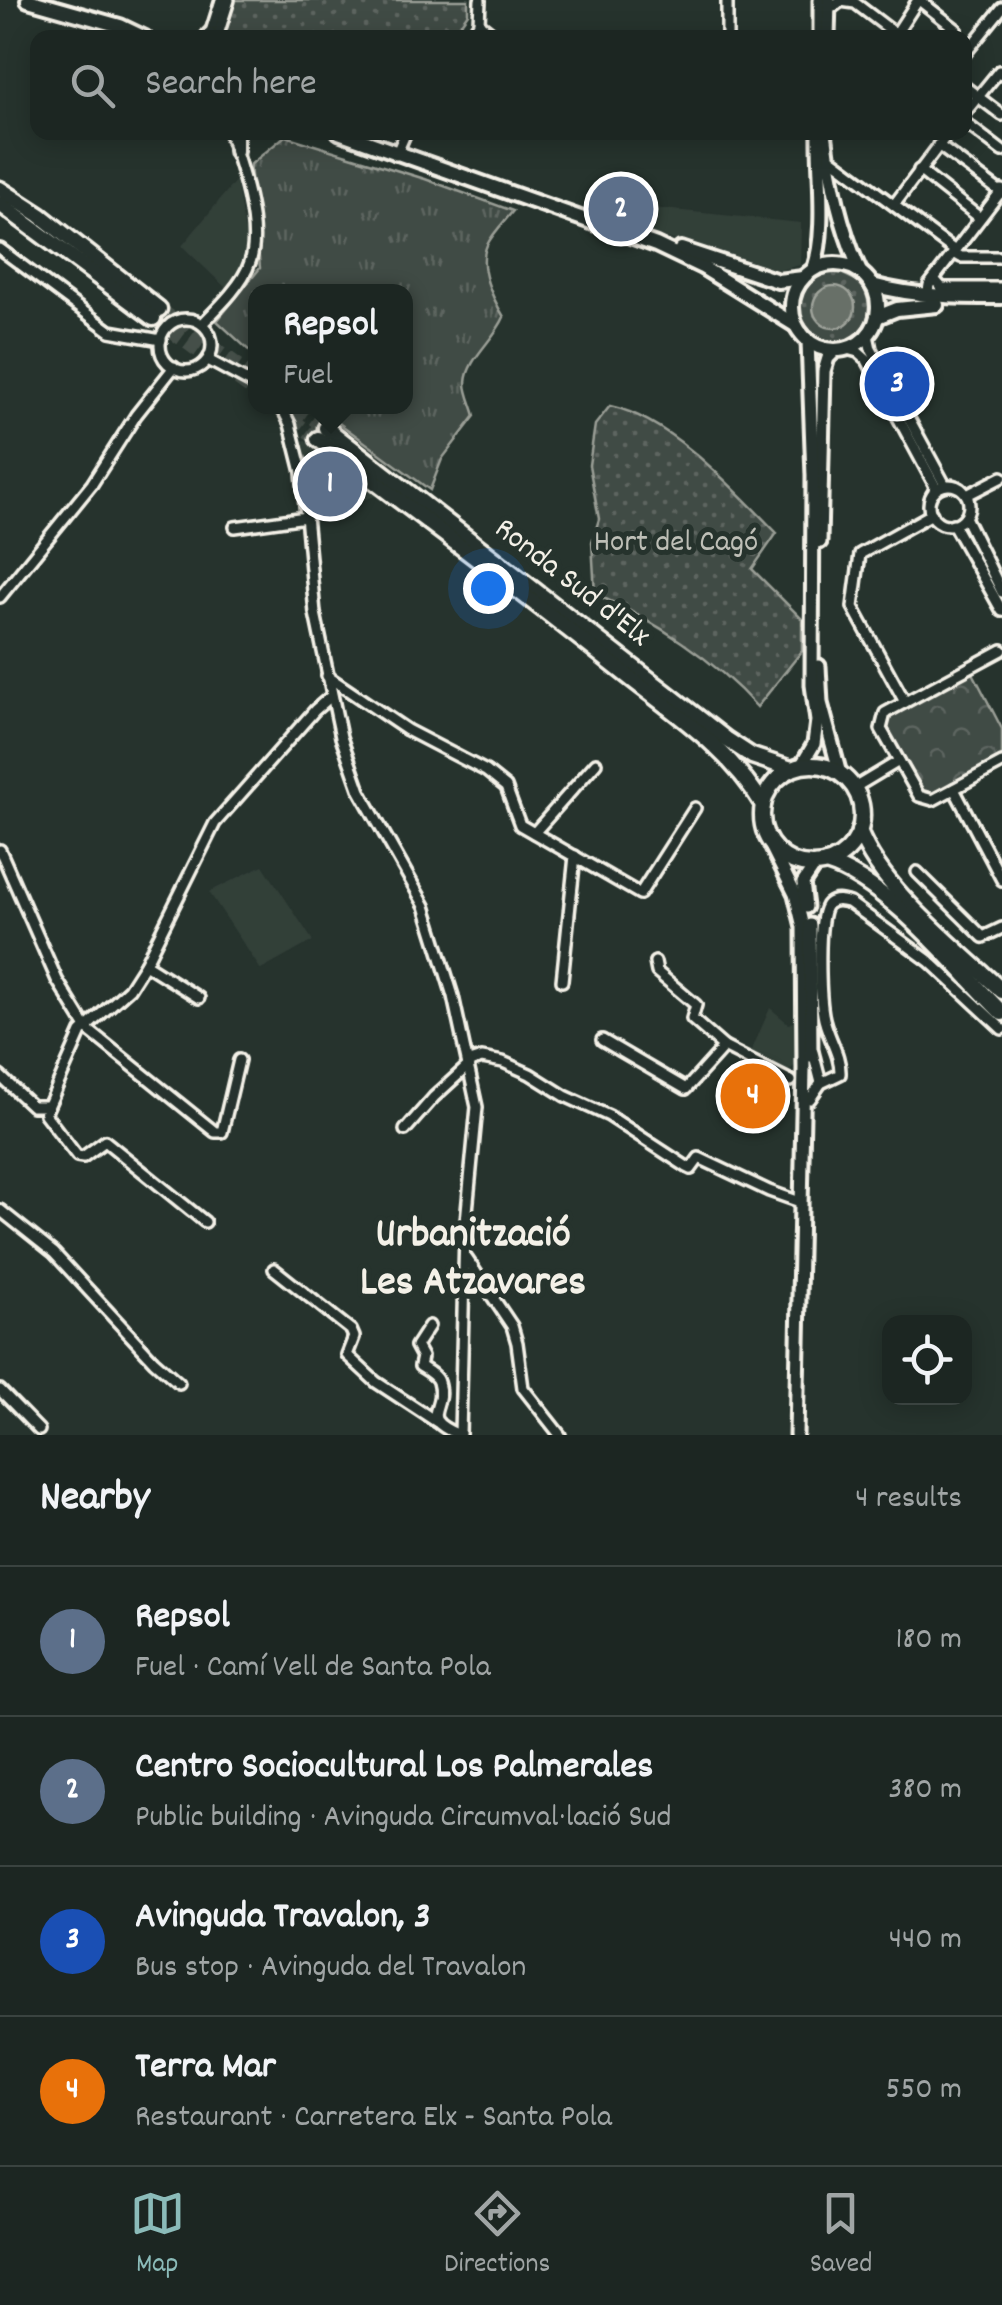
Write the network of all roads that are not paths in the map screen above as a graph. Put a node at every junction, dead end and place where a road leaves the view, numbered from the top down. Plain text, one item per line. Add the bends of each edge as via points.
1 (12, 0) edge
2 (28, 0) edge
3 (220, 0) edge
4 (229, 0) edge
5 (480, 0) edge
6 (727, 0) edge
7 (919, 0) edge
8 (994, 0) edge
9 (826, 3) edge
10 (1002, 7) edge
11 (479, 23) junction
12 (956, 29) dead end
13 (108, 30) edge
14 (128, 30) edge
15 (213, 30) edge
16 (214, 30) edge
17 (474, 30) edge
18 (488, 30) edge
19 (727, 30) edge
20 (821, 30) edge
21 (828, 30) edge
22 (890, 30) edge
23 (902, 30) edge
24 (972, 45) edge
25 (1000, 72) edge
26 (972, 92) edge
27 (978, 97) junction
28 (972, 104) edge
29 (1002, 115) edge
30 (972, 128) edge
31 (234, 140) edge
32 (362, 140) edge
33 (375, 140) edge
34 (402, 140) edge
35 (822, 140) edge
36 (824, 140) edge
37 (942, 140) edge
38 (938, 145) junction
39 (236, 151) joint
40 (1002, 151) edge
41 (397, 152) junction
42 (828, 156) junction
43 (919, 170) junction
44 (0, 189) edge
45 (1001, 192) edge
46 (0, 204) edge
47 (894, 206) junction
48 (980, 218) junction
49 (657, 243) junction
50 (0, 249) edge
51 (954, 252) junction
52 (1002, 257) edge
53 (861, 273) junction
54 (808, 274) junction
55 (934, 279) junction
56 (872, 285) junction
57 (1002, 288) edge
58 (1002, 297) edge
59 (940, 298) junction
60 (1002, 304) edge
61 (877, 317) junction
62 (202, 324) junction
63 (795, 325) junction
64 (868, 335) junction
65 (161, 340) junction
66 (808, 341) junction
67 (841, 350) junction
68 (208, 360) junction
69 (174, 367) junction
70 (248, 381) edge
71 (285, 414) edge
72 (1002, 477) edge
73 (945, 485) junction
74 (934, 491) junction
75 (967, 495) junction
76 (932, 514) junction
77 (306, 517) junction
78 (964, 517) junction
79 (952, 524) junction
80 (236, 527) dead end
81 (1002, 592) edge
82 (0, 597) edge
83 (1002, 611) edge
84 (1002, 650) edge
85 (327, 676) junction
86 (330, 697) junction
87 (905, 702) junction
88 (899, 761) junction
89 (596, 762) dead end
90 (1002, 763) edge
91 (796, 768) junction
92 (840, 774) junction
93 (854, 788) junction
94 (954, 789) junction
95 (763, 804) junction
96 (695, 808) dead end
97 (859, 832) junction
98 (534, 833) junction
99 (772, 848) junction
100 (0, 850) edge
101 (575, 856) junction
102 (821, 864) junction
103 (917, 872) dead end
104 (1002, 880) edge
105 (1002, 928) edge
106 (655, 962) dead end
107 (145, 964) junction
108 (562, 981) dead end
109 (1002, 991) edge
110 (199, 998) dead end
111 (1002, 1013) edge
112 (87, 1028) junction
113 (1002, 1029) edge
114 (602, 1040) dead end
115 (812, 1041) junction
116 (724, 1047) junction
117 (238, 1060) dead end
118 (469, 1063) junction
119 (804, 1068) junction
120 (0, 1076) edge
121 (791, 1081) junction
122 (821, 1083) junction
123 (807, 1099) junction
124 (48, 1106) junction
125 (406, 1130) dead end
126 (800, 1202) junction
127 (0, 1210) edge
128 (204, 1222) dead end
129 (466, 1256) junction
130 (274, 1270) dead end
131 (429, 1326) dead end
132 (179, 1383) dead end
133 (0, 1390) edge
134 (436, 1422) junction
135 (39, 1430) dead end
136 (460, 1435) edge
137 (560, 1435) edge
138 (799, 1435) edge

1 - 13 main road
2 - 14 main road
3 - 15 street
4 - 16 street
5 - 11 street
6 - 19 street
7 - 12 street
7 - 23 street
8 - 10 street
9 - 20 main road
9 - 21 main road
9 - 22 street via 855,2
10 - 24 street
11 - 17 street
11 - 18 street
25 - 27 street
26 - 27 street
27 - 28 street
27 - 29 street
30 - 40 street
31 - 39 main road
32 - 41 main road
33 - 41 main road
34 - 41 street
35 - 54 main road via 818,258
36 - 42 main road
37 - 38 street
38 - 43 street
38 - 45 street
39 - 62 street via 254,236 250,264
41 - 49 main road
42 - 47 street
42 - 53 main road via 845,238
43 - 47 street
43 - 48 street
44 - 46 highway via 156,313
45 - 48 street
47 - 51 street
48 - 51 street
49 - 54 main road via 778,280
49 - 63 main road
50 - 65 street via 110,330
51 - 52 street
51 - 55 street
53 - 54 main road via 838,264
53 - 56 main road
54 - 63 main road via 792,300
55 - 57 street via 942,288
55 - 59 street via 928,291
56 - 59 main road
56 - 61 main road
58 - 59 main road
60 - 61 main road via 911,306
61 - 64 main road
62 - 65 street via 177,320
62 - 68 street via 212,345
63 - 66 main road
64 - 67 main road
64 - 73 street
65 - 69 street via 163,356
66 - 67 main road
66 - 91 main road via 817,721 814,744
67 - 74 street via 866,360
67 - 92 main road via 828,358 824,371 818,655
68 - 69 street via 188,371
68 - 70 street
69 - 82 street via 92,484
71 - 77 street via 302,472
72 - 75 street
73 - 74 street
73 - 75 street
74 - 76 street
75 - 78 street
76 - 79 street
76 - 87 street via 860,554 852,606
77 - 80 street
77 - 85 street
78 - 79 street
78 - 81 street
79 - 83 street
84 - 87 street
85 - 86 street
85 - 98 street via 407,730 486,771 506,787 520,825
86 - 107 street via 215,823
86 - 118 street via 360,792 425,906
87 - 88 street via 885,713 882,728
88 - 93 street
88 - 94 street via 918,796 932,800
89 - 98 street
90 - 94 street
91 - 92 highway via 814,765
91 - 95 highway via 778,778
91 - 95 highway, Ronda Sud d'Elx via 752,756 726,739 322,434 722,752
92 - 93 highway
93 - 97 highway
94 - 104 street
95 - 99 highway
96 - 101 street via 640,894
97 - 102 highway via 852,845
97 - 109 highway via 894,887
98 - 101 street
99 - 102 highway via 792,861
99 - 119 main road via 803,927
100 - 112 street via 57,980
101 - 108 street
102 - 111 highway via 850,870 876,887
102 - 115 main road via 807,875 803,892 812,949
103 - 105 street via 983,938
106 - 116 street via 657,972 696,1005 692,1019
107 - 110 street
107 - 112 street
112 - 117 street via 216,1132 222,1132
112 - 124 street
113 - 122 street via 929,961 838,900 822,915 821,944 822,1011 840,1074
114 - 116 street via 686,1089
115 - 122 street
115 - 123 main road
116 - 121 street
118 - 125 street
118 - 126 street via 503,1062 609,1116 686,1167 699,1158
118 - 129 street via 477,1107
119 - 121 street
119 - 123 main road
120 - 124 street via 32,1106
121 - 123 street via 792,1090
122 - 123 street
123 - 126 main road
123 - 138 main road
124 - 128 street via 52,1128 77,1156 105,1141
126 - 138 main road
127 - 132 street via 54,1253
129 - 136 street
129 - 137 street via 512,1326 523,1388
130 - 134 street via 351,1330 347,1356 359,1368
131 - 134 street via 416,1346 420,1366 439,1384
133 - 135 street
134 - 136 street

